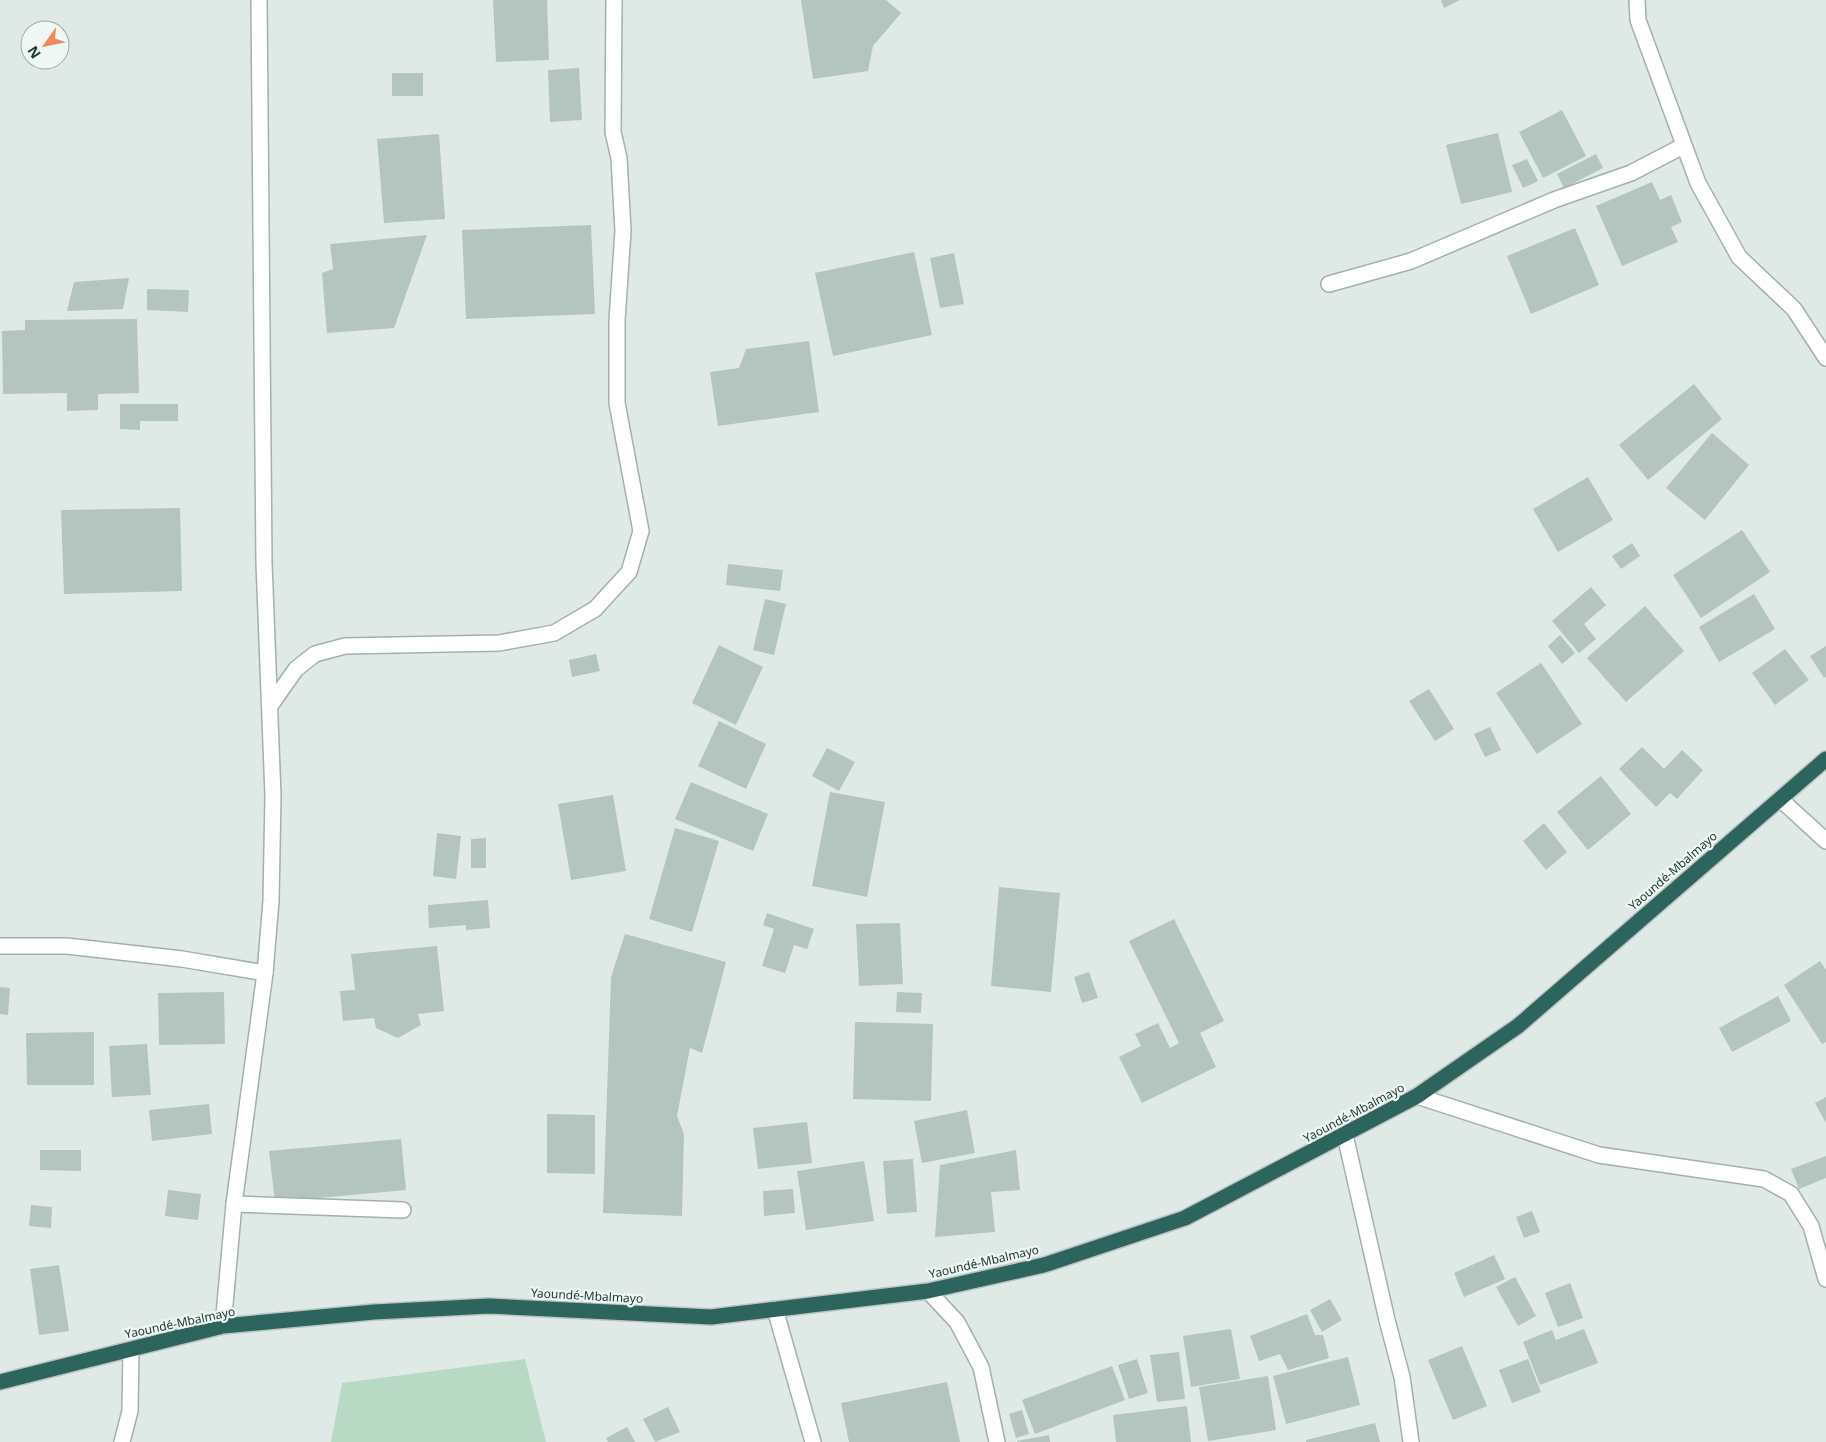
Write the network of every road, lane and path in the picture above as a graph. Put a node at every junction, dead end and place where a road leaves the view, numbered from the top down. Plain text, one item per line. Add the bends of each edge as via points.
1 (259, 0) edge
2 (614, 0) edge
3 (1637, 0) edge
4 (1683, 146) junction
5 (1329, 284) dead end
6 (1826, 358) edge
7 (270, 706) junction
8 (1826, 759) edge
9 (1780, 799) junction
10 (1826, 841) edge
11 (0, 946) edge
12 (265, 972) junction
13 (1417, 1096) junction
14 (1346, 1135) junction
15 (234, 1204) junction
16 (403, 1210) dead end
17 (1826, 1279) edge
18 (928, 1291) junction
19 (775, 1309) junction
20 (223, 1326) junction
21 (131, 1349) junction
22 (0, 1382) edge
23 (122, 1442) edge
24 (812, 1442) edge
25 (997, 1442) edge
26 (1411, 1442) edge

1 - 7 street via 264,563
2 - 7 street via 613,132 619,158 623,231 617,320 617,403 640,531 629,572 595,609 554,633 499,643 345,646 315,654 296,669
3 - 4 street via 1638,20
4 - 5 street via 1631,173 1554,200 1411,261
4 - 6 street via 1698,183 1739,257 1794,309
7 - 12 street via 273,796 271,901
8 - 9 highway, Yaoundé-Mbalmayo
9 - 10 street
9 - 13 highway, Yaoundé-Mbalmayo via 1518,1026
11 - 12 street via 67,946
12 - 15 street
13 - 14 highway, Yaoundé-Mbalmayo
13 - 17 street via 1600,1155 1764,1180 1791,1194 1810,1226
14 - 18 highway, Yaoundé-Mbalmayo via 1185,1218 1044,1265
14 - 26 street via 1386,1320 1402,1377
15 - 16 street
15 - 20 street
18 - 19 highway, Yaoundé-Mbalmayo
18 - 25 street via 957,1322 981,1367
19 - 20 highway, Yaoundé-Mbalmayo via 711,1317 489,1306 374,1312
19 - 24 street
20 - 21 highway, Yaoundé-Mbalmayo
21 - 22 highway, Yaoundé-Mbalmayo
21 - 23 street via 130,1411

